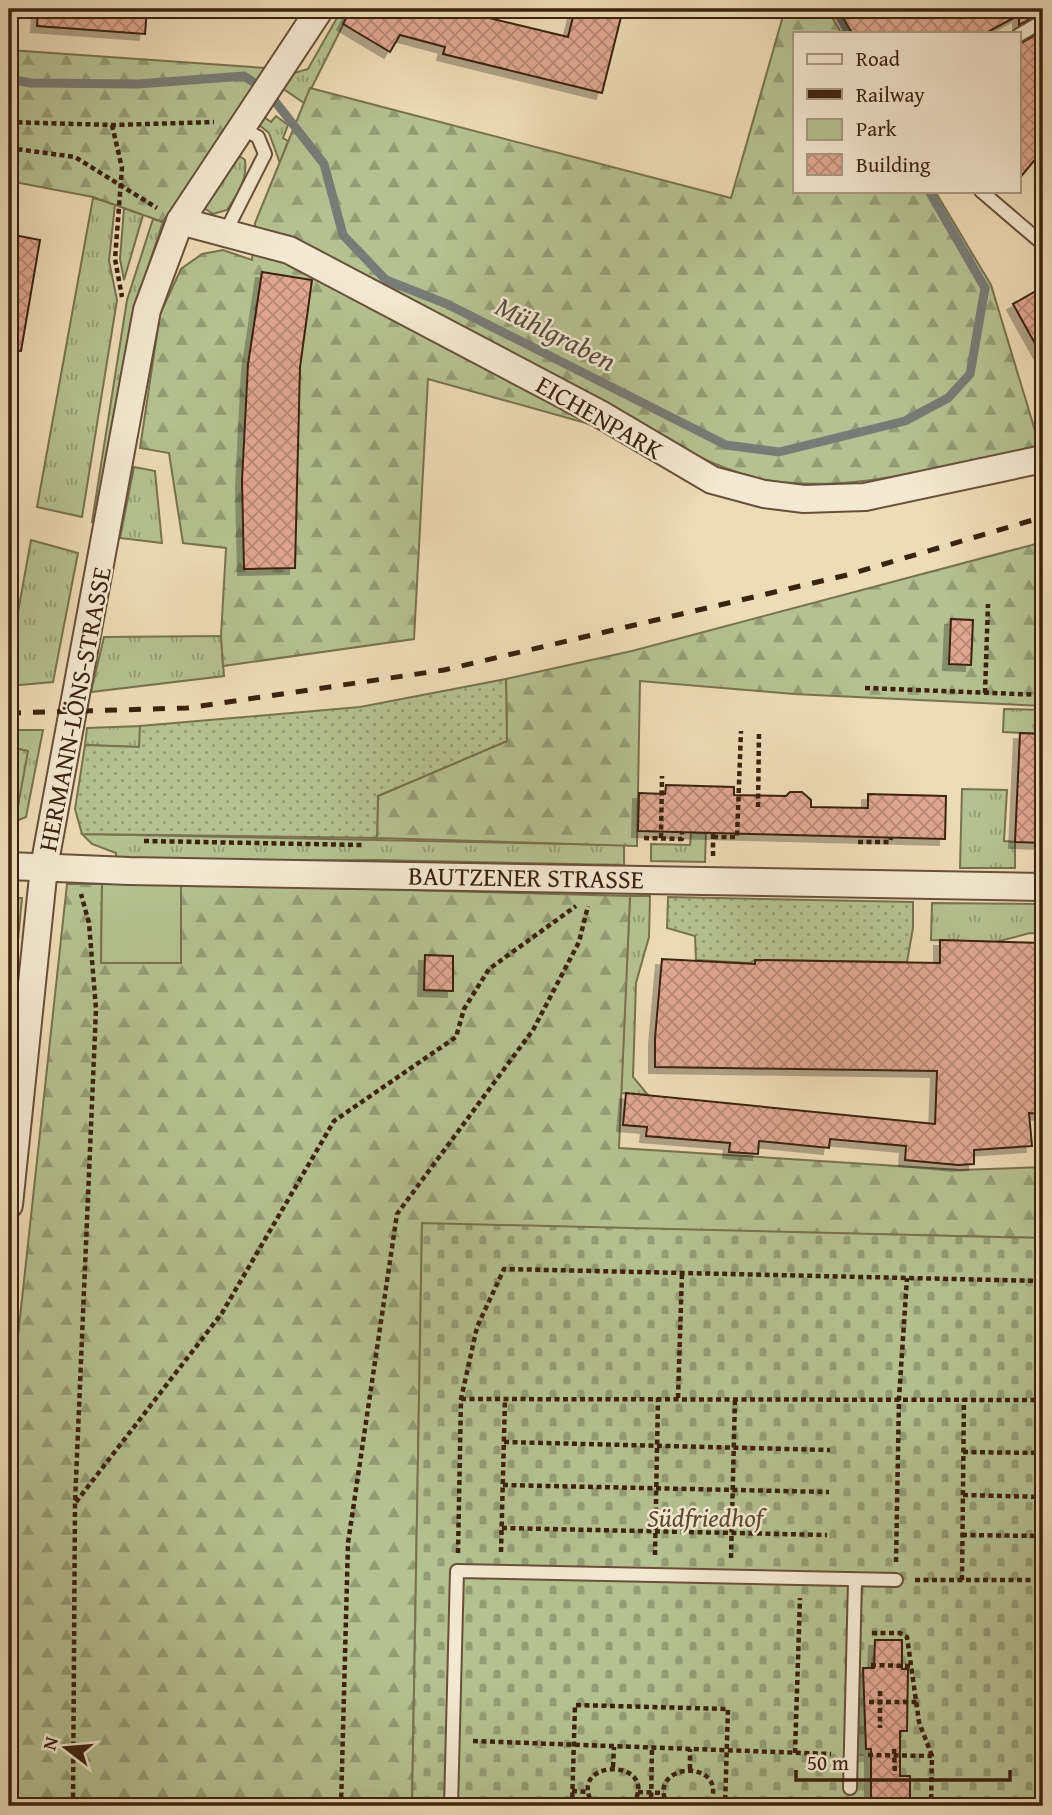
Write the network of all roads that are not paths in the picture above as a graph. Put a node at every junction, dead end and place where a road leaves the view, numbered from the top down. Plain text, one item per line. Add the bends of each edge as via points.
1 (320, 9) edge
2 (1043, 21) edge
3 (1020, 34) edge
4 (236, 118) junction
5 (982, 192) edge
6 (180, 221) junction
7 (226, 233) junction
8 (1043, 244) edge
9 (1043, 459) edge
10 (9, 866) edge
11 (44, 867) junction
12 (1043, 887) edge
13 (11, 1155) edge
14 (9, 1205) edge
15 (855, 1580) junction
16 (896, 1580) road end
17 (850, 1788) dead end
18 (451, 1806) edge

1 - 4 street, HERMANN-LÖNS-STRASSE via 277,74
2 - 3 lane
4 - 6 street, HERMANN-LÖNS-STRASSE
4 - 7 lane via 258,137 265,155
5 - 8 lane
6 - 7 street, EICHENPARK
6 - 11 street, HERMANN-LÖNS-STRASSE via 147,310
7 - 9 street, EICHENPARK via 289,250 600,414 712,480 804,499 865,496
10 - 11 street, BAUTZENER STRASSE
11 - 12 street, BAUTZENER STRASSE
11 - 13 street, HERMANN-LÖNS-STRASSE
13 - 14 street, HERMANN-LÖNS-STRASSE
15 - 16 lane
15 - 17 lane
15 - 18 lane via 457,1571

